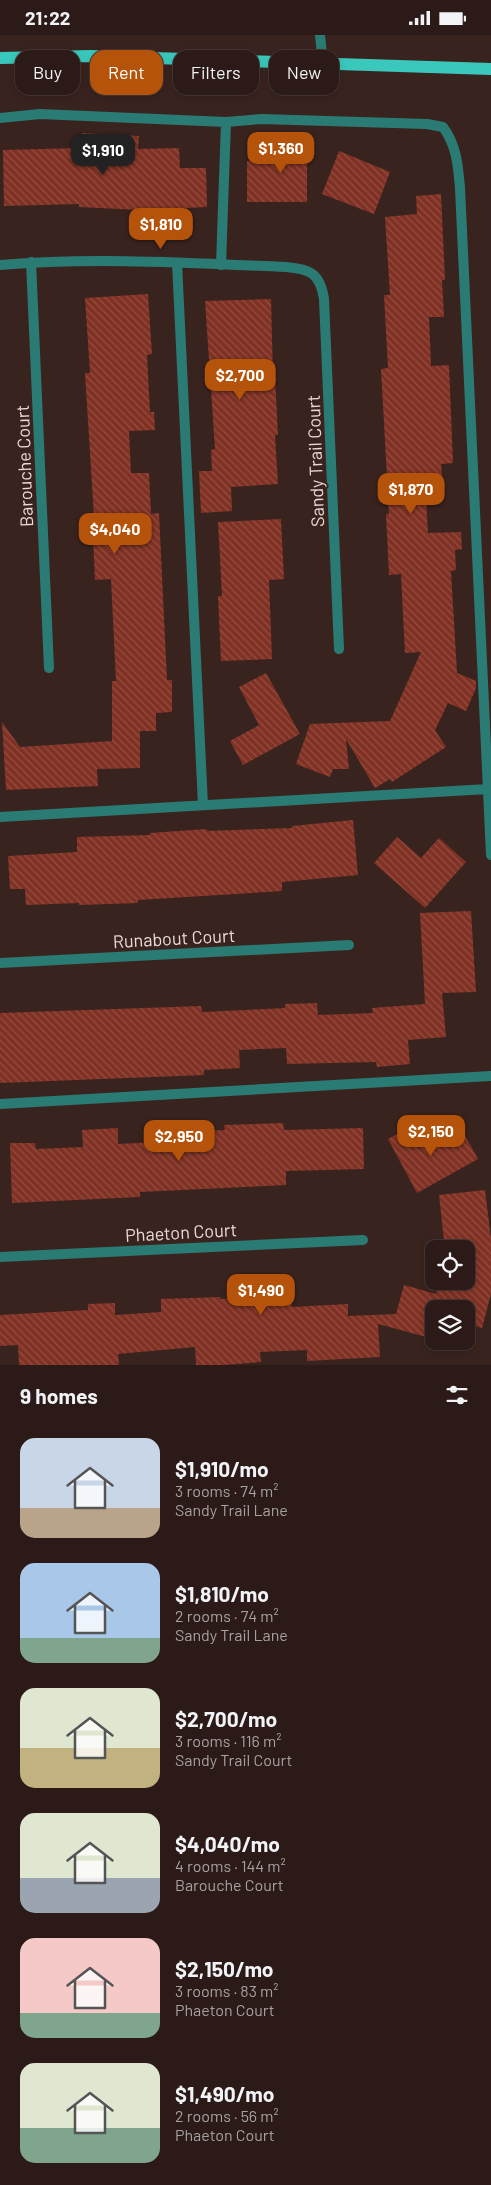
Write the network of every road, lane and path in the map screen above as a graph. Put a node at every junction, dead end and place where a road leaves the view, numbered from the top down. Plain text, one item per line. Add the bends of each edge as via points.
1 (320, 35) edge
2 (322, 50) edge
3 (0, 58) edge
4 (269, 63) edge
5 (339, 65) edge
6 (491, 69) edge
7 (0, 117) edge
8 (226, 123) junction
9 (32, 262) junction
10 (177, 263) junction
11 (0, 265) edge
12 (221, 265) junction
13 (339, 649) dead end
14 (49, 668) dead end
15 (488, 789) junction
16 (203, 805) junction
17 (0, 817) edge
18 (491, 855) edge
19 (349, 945) dead end
20 (0, 963) edge
21 (491, 1077) edge
22 (0, 1104) edge
23 (363, 1240) dead end
24 (0, 1257) edge

1 - 2 street
3 - 4 main road via 91,56
5 - 6 main road
7 - 8 street via 40,114
8 - 12 street
8 - 15 street via 261,119 428,125 443,127 450,136 457,157 460,189
9 - 10 street
9 - 11 street
9 - 14 street, Barouche Court
10 - 12 street
10 - 16 street
12 - 13 street, Sandy Trail Court via 304,269 315,275 322,287
15 - 16 street
15 - 18 street
16 - 17 street
19 - 20 street, Runabout Court
21 - 22 street
23 - 24 street, Phaeton Court

